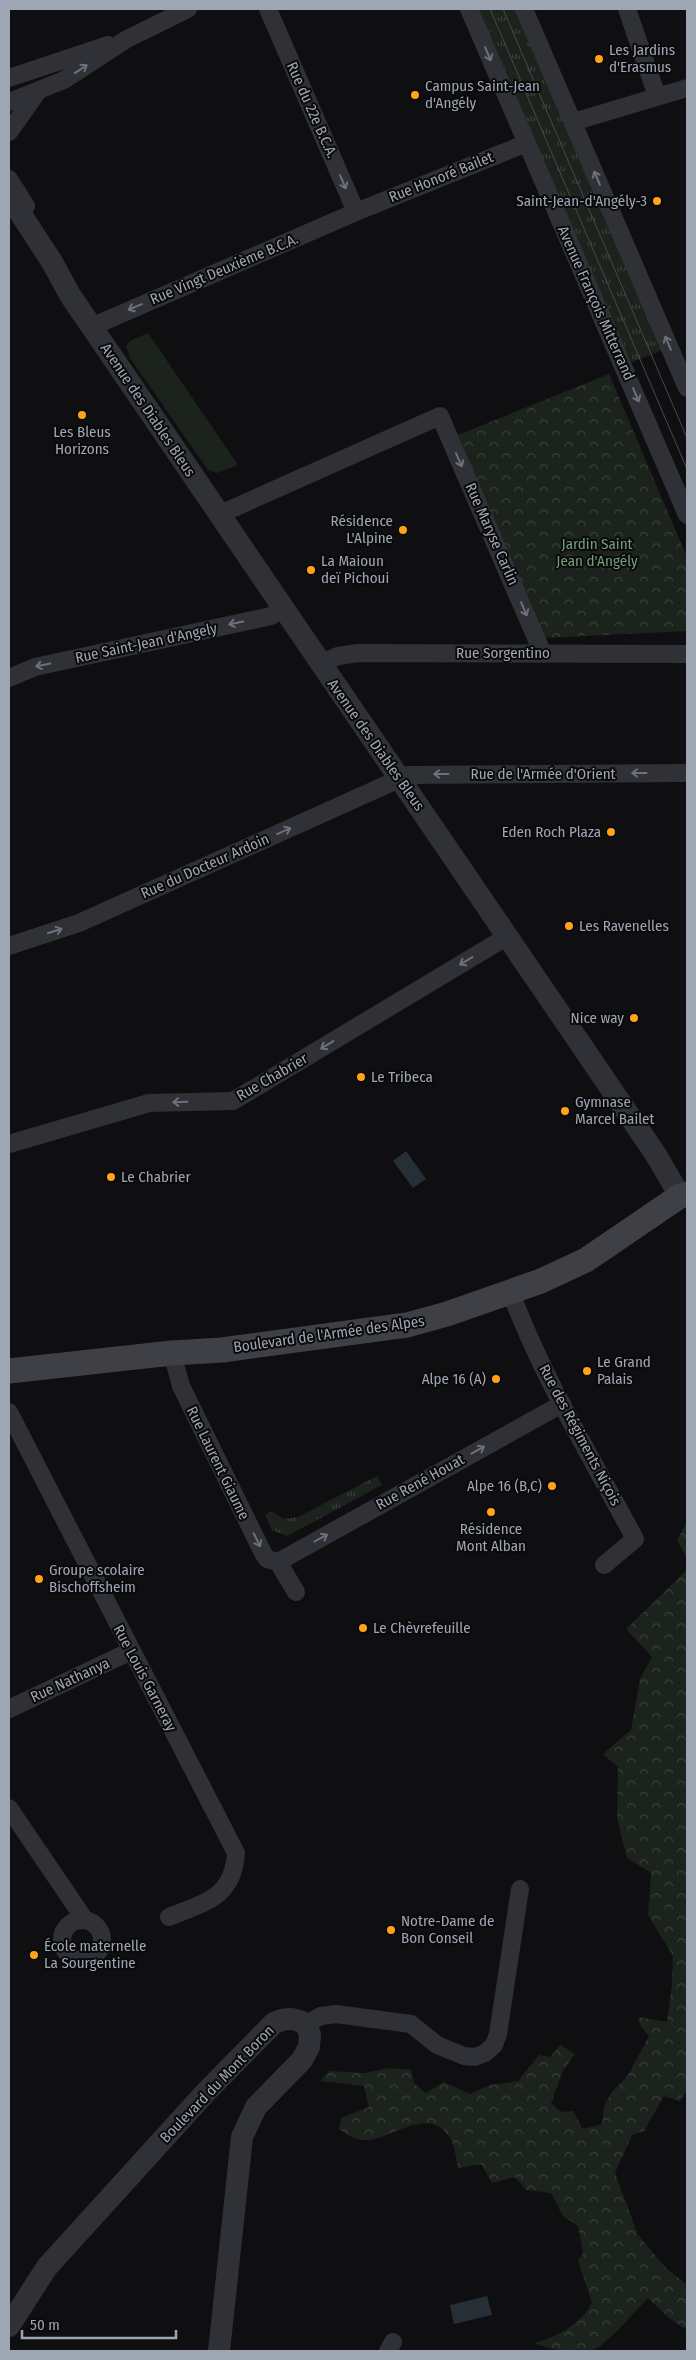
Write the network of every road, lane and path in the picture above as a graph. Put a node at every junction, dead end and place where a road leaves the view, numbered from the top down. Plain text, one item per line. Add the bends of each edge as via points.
1 (188, 9) edge
2 (268, 9) edge
3 (469, 9) edge
4 (524, 9) edge
5 (627, 9) edge
6 (127, 39) junction
7 (9, 78) edge
8 (687, 88) edge
9 (38, 91) junction
10 (657, 96) junction
11 (9, 102) edge
12 (573, 122) junction
13 (9, 132) edge
14 (526, 143) junction
15 (9, 179) edge
16 (9, 196) edge
17 (356, 212) junction
18 (9, 224) edge
19 (70, 296) junction
20 (91, 327) junction
21 (687, 388) edge
22 (218, 514) junction
23 (687, 515) edge
24 (282, 608) junction
25 (542, 654) junction
26 (687, 654) edge
27 (320, 664) junction
28 (9, 678) edge
29 (687, 773) edge
30 (399, 779) junction
31 (508, 936) junction
32 (9, 946) edge
33 (9, 1144) edge
34 (685, 1196) edge
35 (511, 1293) junction
36 (172, 1353) junction
37 (9, 1371) edge
38 (562, 1404) junction
39 (9, 1412) edge
40 (278, 1562) junction
41 (604, 1565) dead end
42 (296, 1592) dead end
43 (131, 1651) junction
44 (9, 1709) edge
45 (9, 1808) edge
46 (520, 1889) dead end
47 (169, 1918) dead end
48 (84, 1920) dead end
49 (306, 2024) junction
50 (9, 2326) edge
51 (219, 2351) edge

1 - 6 street
2 -> 17 street, Rue du 22e B.C.A.
3 -> 14 street, Avenue François Mitterrand
4 - 12 street
5 - 10 street
6 - 7 street
9 -> 6 street via 64,80
8 - 10 street
9 - 11 street
9 - 13 street
10 - 12 street
21 -> 12 street
14 - 17 street, Rue Honoré Bailet
14 -> 23 street, Avenue François Mitterrand
15 - 19 street, Avenue des Diables Bleus via 58,257
16 - 19 street, Avenue des Diables Bleus
17 -> 20 street, Rue Vingt Deuxième B.C.A.
18 - 19 street, Avenue des Diables Bleus via 42,270
19 - 20 street, Avenue des Diables Bleus
20 - 22 street, Avenue des Diables Bleus
22 - 24 street, Avenue des Diables Bleus
22 -> 25 street, Rue Maryse Carlin via 440,416
24 - 27 street, Avenue des Diables Bleus
24 -> 28 street, Rue Saint-Jean d'Angely via 271,616 34,667
25 - 26 street, Rue Sorgentino
25 - 27 street, Rue Sorgentino via 358,653 338,656
27 - 30 street, Avenue des Diables Bleus
29 -> 30 street, Rue de l'Armée d'Orient via 422,774
30 - 31 street, Avenue des Diables Bleus
32 -> 30 street, Rue du Docteur Ardoin via 79,923
31 -> 33 street, Rue Chabrier via 232,1101 149,1103
31 - 34 street, Avenue des Diables Bleus
34 - 35 main road, Boulevard de l'Armée des Alpes via 586,1260
35 - 36 main road, Boulevard de l'Armée des Alpes via 407,1325 222,1350
35 - 38 street, Rue des Régiments Niçois via 524,1328
36 - 37 main road, Boulevard de l'Armée des Alpes
36 -> 40 street, Rue Laurent Giaume via 181,1386 263,1553 267,1560
40 -> 38 street, Rue René Houat
38 - 41 street, Rue des Régiments Niçois via 636,1539
39 - 43 street, Rue Louis Garneray
40 - 42 street
43 - 44 street, Rue Nathanya
43 - 47 street, Rue Louis Garneray via 236,1853 235,1869 228,1885 217,1897
45 - 48 street
46 - 49 street via 498,2034 494,2045 485,2053 475,2057 464,2056 437,2045 411,2024 336,2014 321,2016
49 - 50 street, Boulevard du Mont Boron via 286,2018 264,2031 47,2267
49 - 51 street via 310,2036 306,2054 256,2107 242,2137

